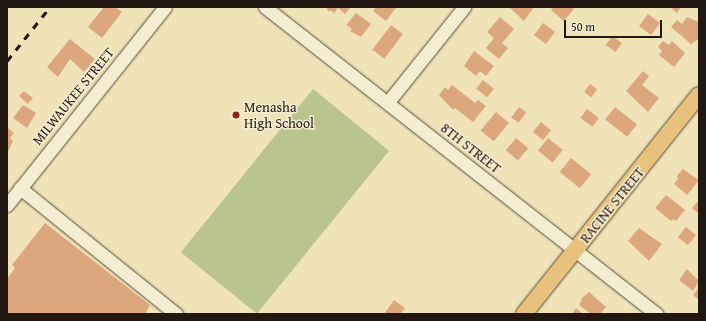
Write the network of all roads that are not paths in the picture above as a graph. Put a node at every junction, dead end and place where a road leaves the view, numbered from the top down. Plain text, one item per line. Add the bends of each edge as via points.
1 (165, 7) edge
2 (265, 7) edge
3 (464, 7) edge
4 (699, 95) edge
5 (388, 102) junction
6 (20, 188) junction
7 (7, 205) edge
8 (575, 250) junction
9 (176, 314) edge
10 (524, 314) edge
11 (658, 314) edge

1 - 6 street, MILWAUKEE STREET
2 - 5 street, 8TH STREET
3 - 5 street
4 - 8 main road, RACINE STREET
5 - 8 street, 8TH STREET
6 - 7 street, MILWAUKEE STREET
6 - 9 street
8 - 10 main road, RACINE STREET
8 - 11 street, 8TH STREET

